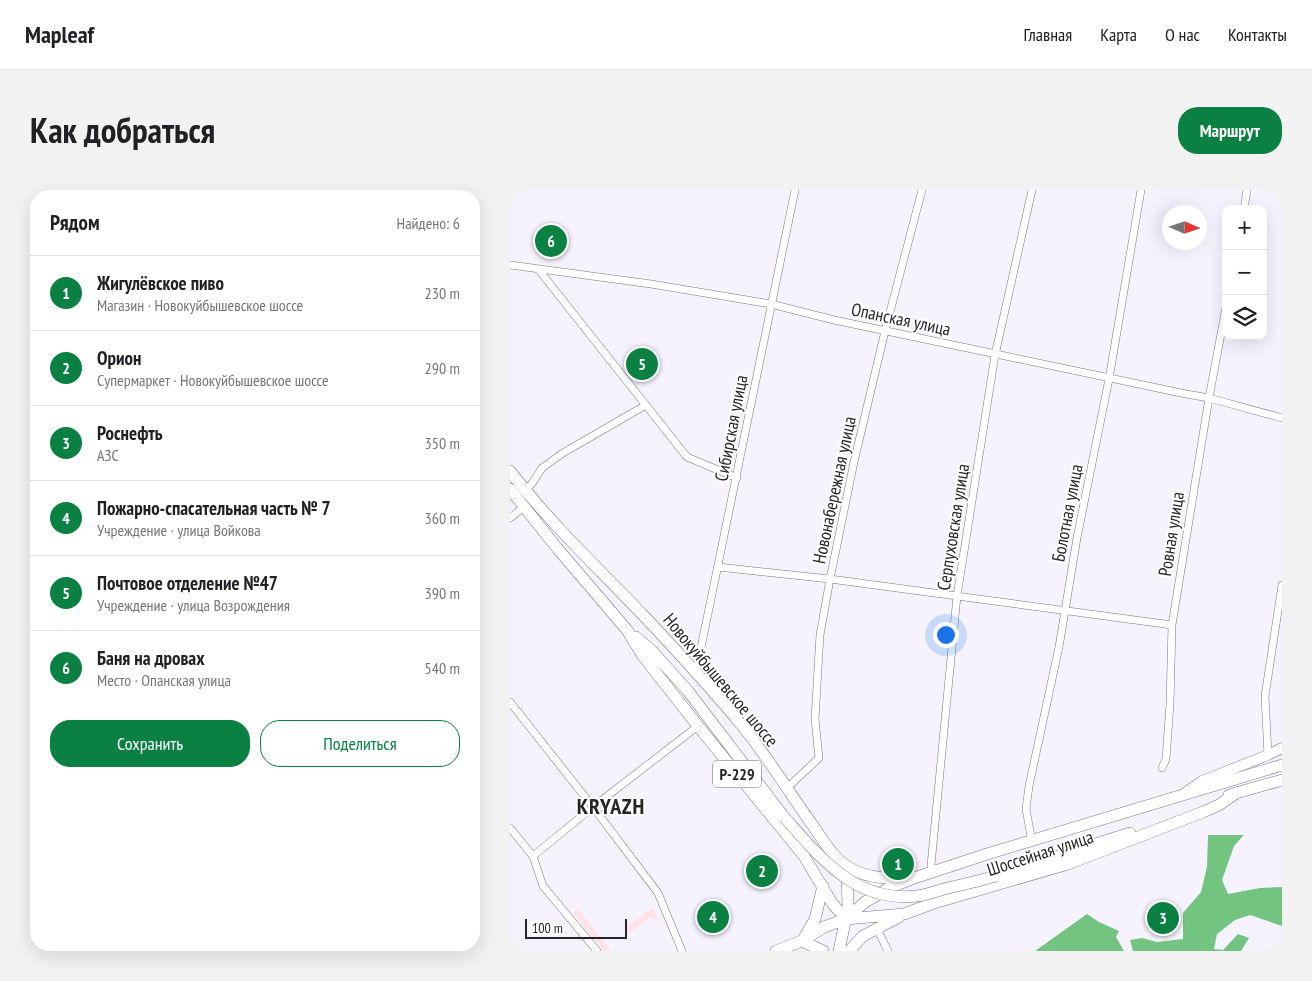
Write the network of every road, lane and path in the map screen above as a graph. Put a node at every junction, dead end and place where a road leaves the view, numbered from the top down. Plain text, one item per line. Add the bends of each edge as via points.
1 (795, 190) edge
2 (922, 190) edge
3 (1032, 190) edge
4 (1142, 190) edge
5 (1247, 190) edge
6 (1245, 205) edge
7 (510, 265) edge
8 (538, 269) junction
9 (771, 304) junction
10 (1222, 328) edge
11 (885, 331) junction
12 (996, 355) junction
13 (1109, 378) junction
14 (1209, 398) junction
15 (646, 405) junction
16 (1282, 418) edge
17 (510, 471) edge
18 (737, 478) junction
19 (510, 489) edge
20 (525, 491) junction
21 (524, 507) junction
22 (510, 518) edge
23 (718, 567) junction
24 (830, 579) junction
25 (1282, 585) edge
26 (957, 596) junction
27 (1065, 609) junction
28 (1172, 625) junction
29 (627, 630) junction
30 (696, 672) junction
31 (510, 702) edge
32 (698, 726) junction
33 (1282, 748) edge
34 (1268, 755) junction
35 (1282, 766) edge
36 (1162, 768) dead end
37 (1282, 780) edge
38 (786, 788) junction
39 (1236, 793) junction
40 (1181, 796) junction
41 (593, 807) junction
42 (510, 828) edge
43 (1032, 842) junction
44 (828, 847) junction
45 (533, 856) junction
46 (807, 860) junction
47 (847, 866) junction
48 (931, 873) junction
49 (996, 876) joint
50 (917, 877) junction
51 (823, 886) junction
52 (934, 903) junction
53 (904, 914) junction
54 (846, 919) junction
55 (878, 929) junction
56 (802, 941) junction
57 (597, 951) edge
58 (682, 951) edge
59 (776, 951) edge
60 (823, 951) edge
61 (839, 951) edge
62 (850, 951) edge
63 (888, 951) edge

1 - 9 street, Сибирская улица
2 - 11 street, Новонабережная улица
3 - 12 street, Серпуховская улица
4 - 13 street, Болотная улица
5 - 6 street
7 - 8 street, Опанская улица
8 - 9 street, Опанская улица
8 - 15 street
9 - 11 street, Опанская улица
9 - 18 street, Сибирская улица
10 - 14 street, Ровная улица
11 - 12 street, Опанская улица
11 - 24 street, Новонабережная улица
12 - 13 street, Опанская улица
12 - 26 street, Серпуховская улица
13 - 14 street, Опанская улица
13 - 27 street, Болотная улица
14 - 16 street, Опанская улица
14 - 28 street, Ровная улица
15 - 18 street via 688,457
15 - 20 street via 563,453 542,468
17 - 20 main road, Новокуйбышевское шоссе
18 - 23 street, Сибирская улица
19 - 21 main road, Новокуйбышевское шоссе
20 - 30 main road, Новокуйбышевское шоссе
21 - 22 street
21 - 29 main road, Новокуйбышевское шоссе
23 - 24 street
23 - 30 street, Сибирская улица
24 - 26 street
24 - 38 street, Новонабережная улица via 820,635 815,719 819,758
25 - 34 street via 1265,696
26 - 27 street
26 - 48 street, Серпуховская улица
27 - 28 street
27 - 43 street, Болотная улица via 1029,786 1026,809
28 - 36 street, Ровная улица via 1170,704 1166,759
29 - 32 main road, Новокуйбышевское шоссе / Р-229 via 643,656
29 - 49 main road, Новокуйбышевское шоссе, bridge via 652,651 688,691 784,817 827,864 846,879 875,892 917,896
30 - 38 main road, Новокуйбышевское шоссе via 745,729
31 - 41 street
32 - 41 street
32 - 46 main road, Новокуйбышевское шоссе / Р-229
33 - 34 main road, Шоссейная улица
34 - 40 main road, Шоссейная улица via 1202,781
35 - 40 main road, Шоссейная улица
37 - 39 main road, Шоссейная улица
38 - 44 main road, Новокуйбышевское шоссе
39 - 49 main road, Шоссейная улица via 1128,834
39 - 52 main road, Шоссейная улица via 1203,812 1068,864
40 - 43 main road, Шоссейная улица
41 - 45 street
41 - 58 street via 660,896
42 - 45 street
43 - 48 main road, Шоссейная улица
44 - 46 main road via 823,857
44 - 47 main road, Новокуйбышевское шоссе
45 - 57 street via 543,886
46 - 51 main road, Новокуйбышевское шоссе / Р-229
47 - 50 main road, Новокуйбышевское шоссе via 874,877
47 - 54 main road
48 - 50 main road, Шоссейная улица
48 - 52 main road via 921,880 919,886 925,901
50 - 54 main road via 865,902
51 - 54 main road, Новокуйбышевское шоссе / Р-229 via 832,904
51 - 56 main road via 815,919
52 - 53 main road, Шоссейная улица
53 - 54 main road, Шоссейная улица
53 - 55 main road
54 - 56 main road via 824,927
54 - 61 main road
55 - 62 main road via 863,936
55 - 63 street
56 - 59 main road
56 - 60 main road

